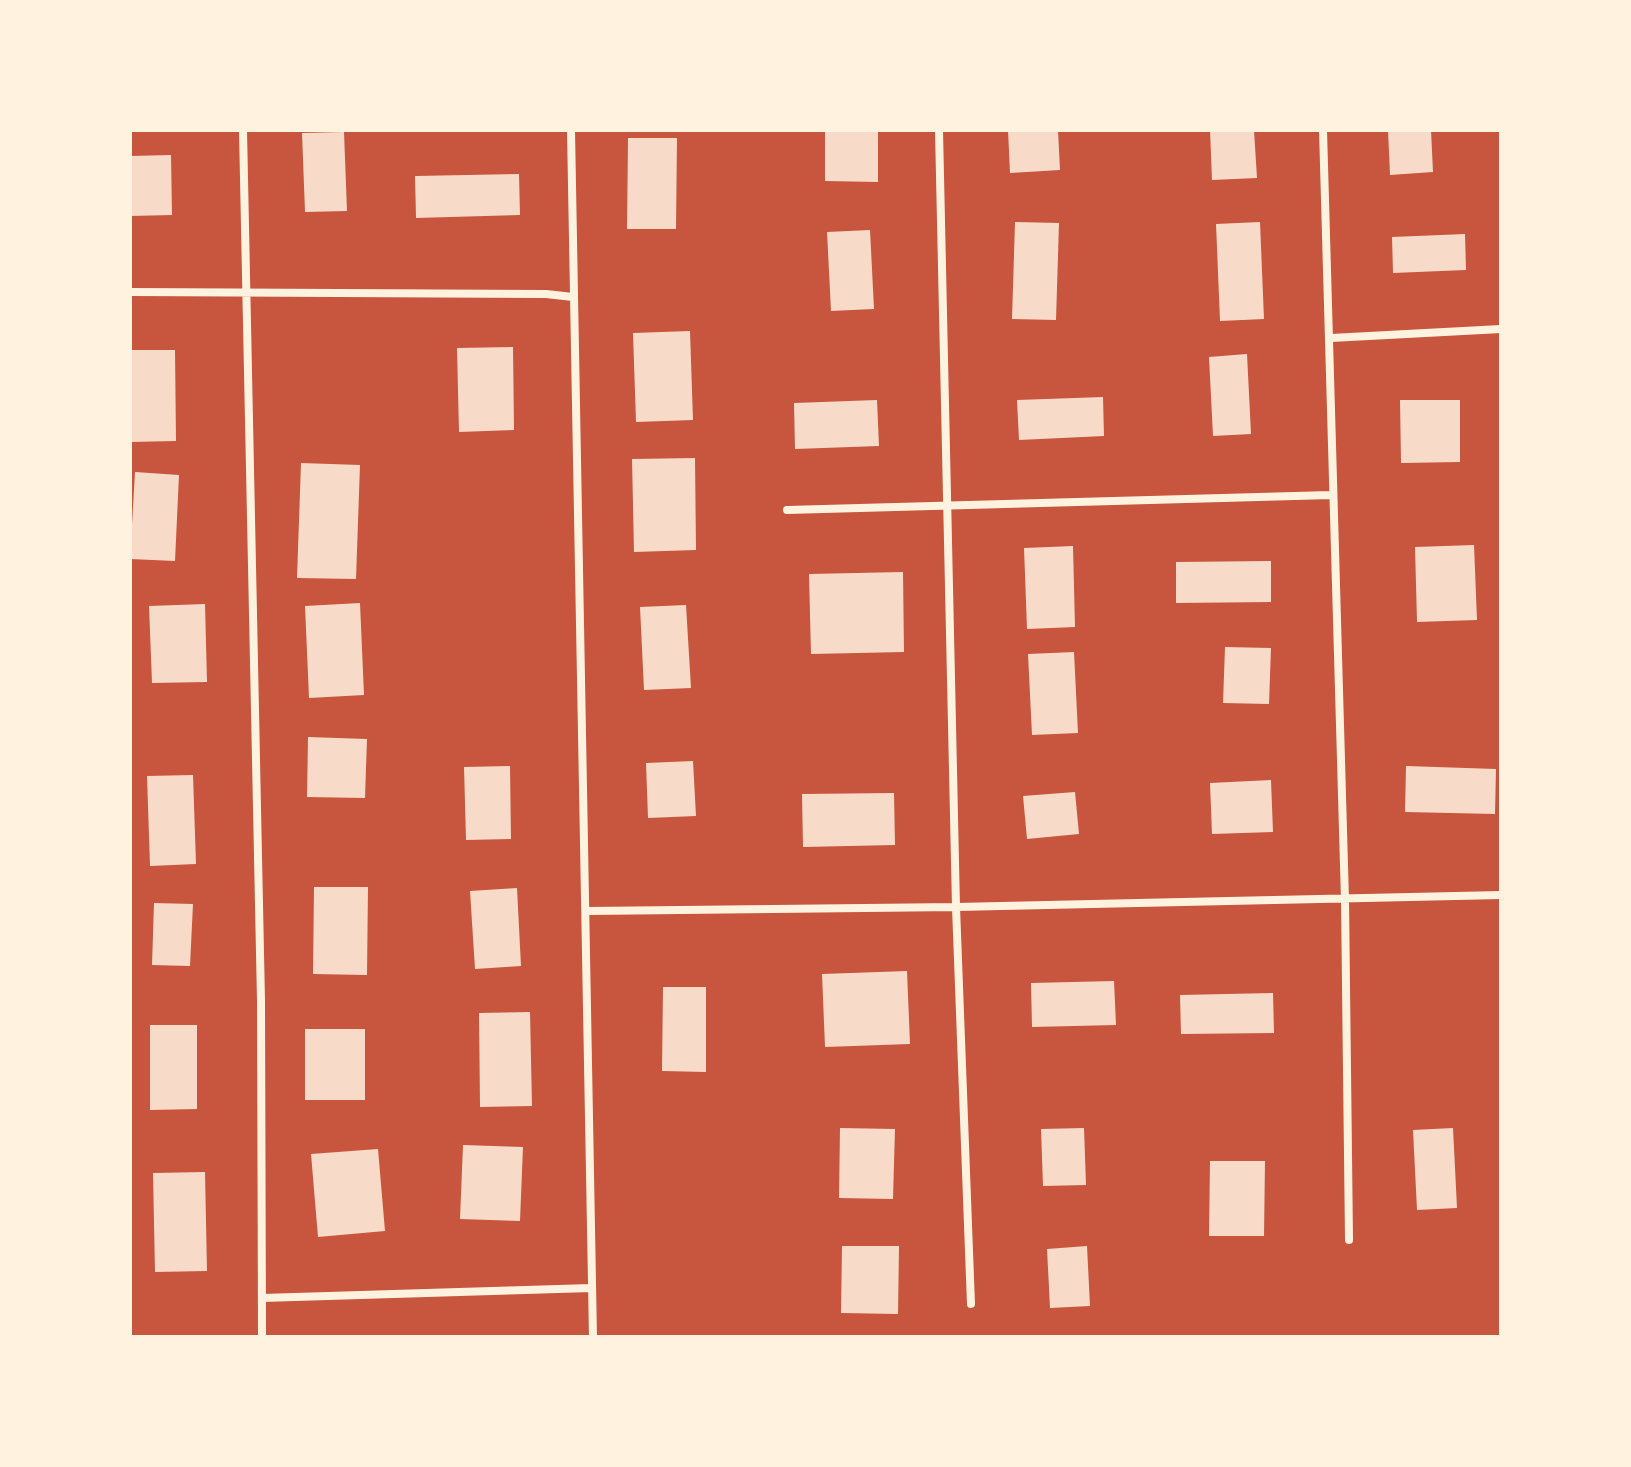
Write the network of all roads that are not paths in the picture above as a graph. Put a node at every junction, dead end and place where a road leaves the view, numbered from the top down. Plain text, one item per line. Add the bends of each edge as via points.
1 (243, 130) edge
2 (571, 130) edge
3 (939, 130) edge
4 (1323, 130) edge
5 (246, 290) junction
6 (130, 292) edge
7 (573, 297) junction
8 (1501, 329) edge
9 (1331, 338) junction
10 (1331, 495) junction
11 (949, 506) junction
12 (787, 510) dead end
13 (1501, 895) edge
14 (1345, 900) junction
15 (956, 907) junction
16 (588, 911) junction
17 (1349, 1240) dead end
18 (591, 1288) junction
19 (262, 1298) junction
20 (971, 1304) dead end
21 (262, 1337) edge
22 (593, 1337) edge

1 - 5 street
2 - 7 street
3 - 11 street
4 - 9 street
5 - 6 street
5 - 7 street
5 - 19 street
7 - 16 street
8 - 9 street
9 - 10 street
10 - 11 street
10 - 14 street
11 - 12 street
11 - 15 street
13 - 14 street
14 - 15 street
14 - 17 street
15 - 16 street
15 - 20 street
16 - 18 street
18 - 19 street
18 - 22 street
19 - 21 street

